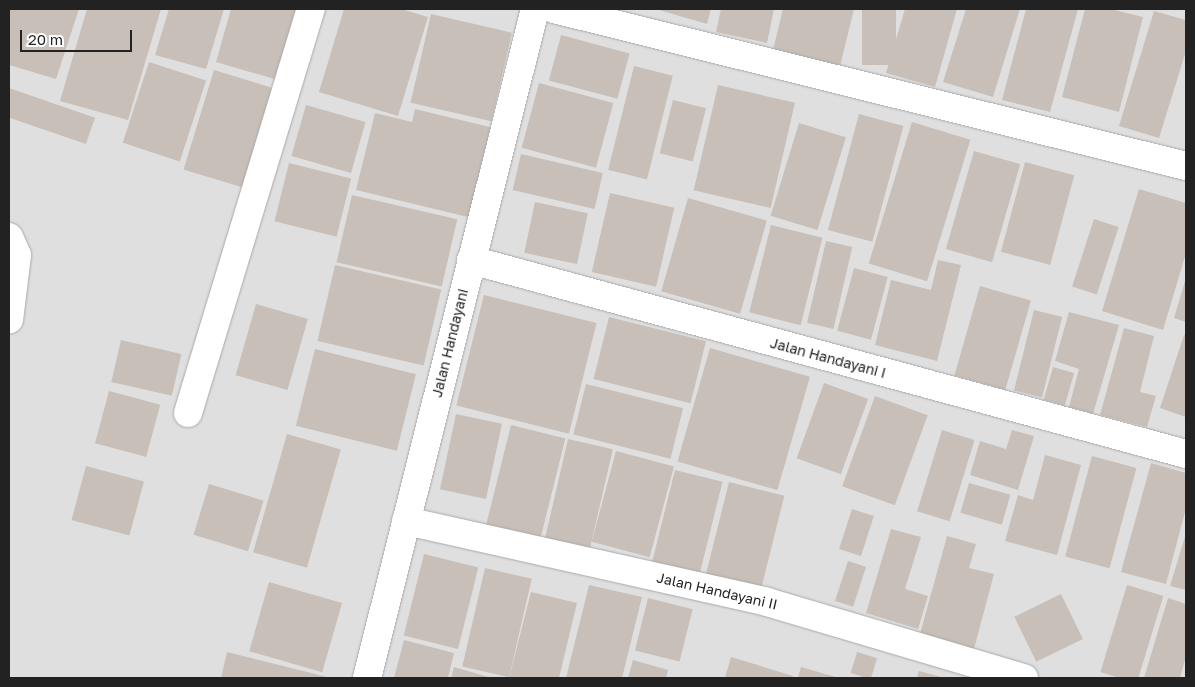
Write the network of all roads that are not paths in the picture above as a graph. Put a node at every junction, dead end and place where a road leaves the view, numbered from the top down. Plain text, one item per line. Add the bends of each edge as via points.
1 (311, 9) edge
2 (535, 9) edge
3 (554, 9) edge
4 (1186, 166) edge
5 (9, 237) edge
6 (471, 260) junction
7 (9, 320) edge
8 (188, 413) dead end
9 (1186, 454) edge
10 (406, 522) junction
11 (367, 678) edge
12 (1024, 678) edge

1 - 8 street
2 - 6 street, Jalan Handayani
3 - 4 street
5 - 7 street via 17,255
6 - 9 street, Jalan Handayani I
6 - 10 street, Jalan Handayani
10 - 11 street, Jalan Handayani
10 - 12 street, Jalan Handayani II via 767,602

